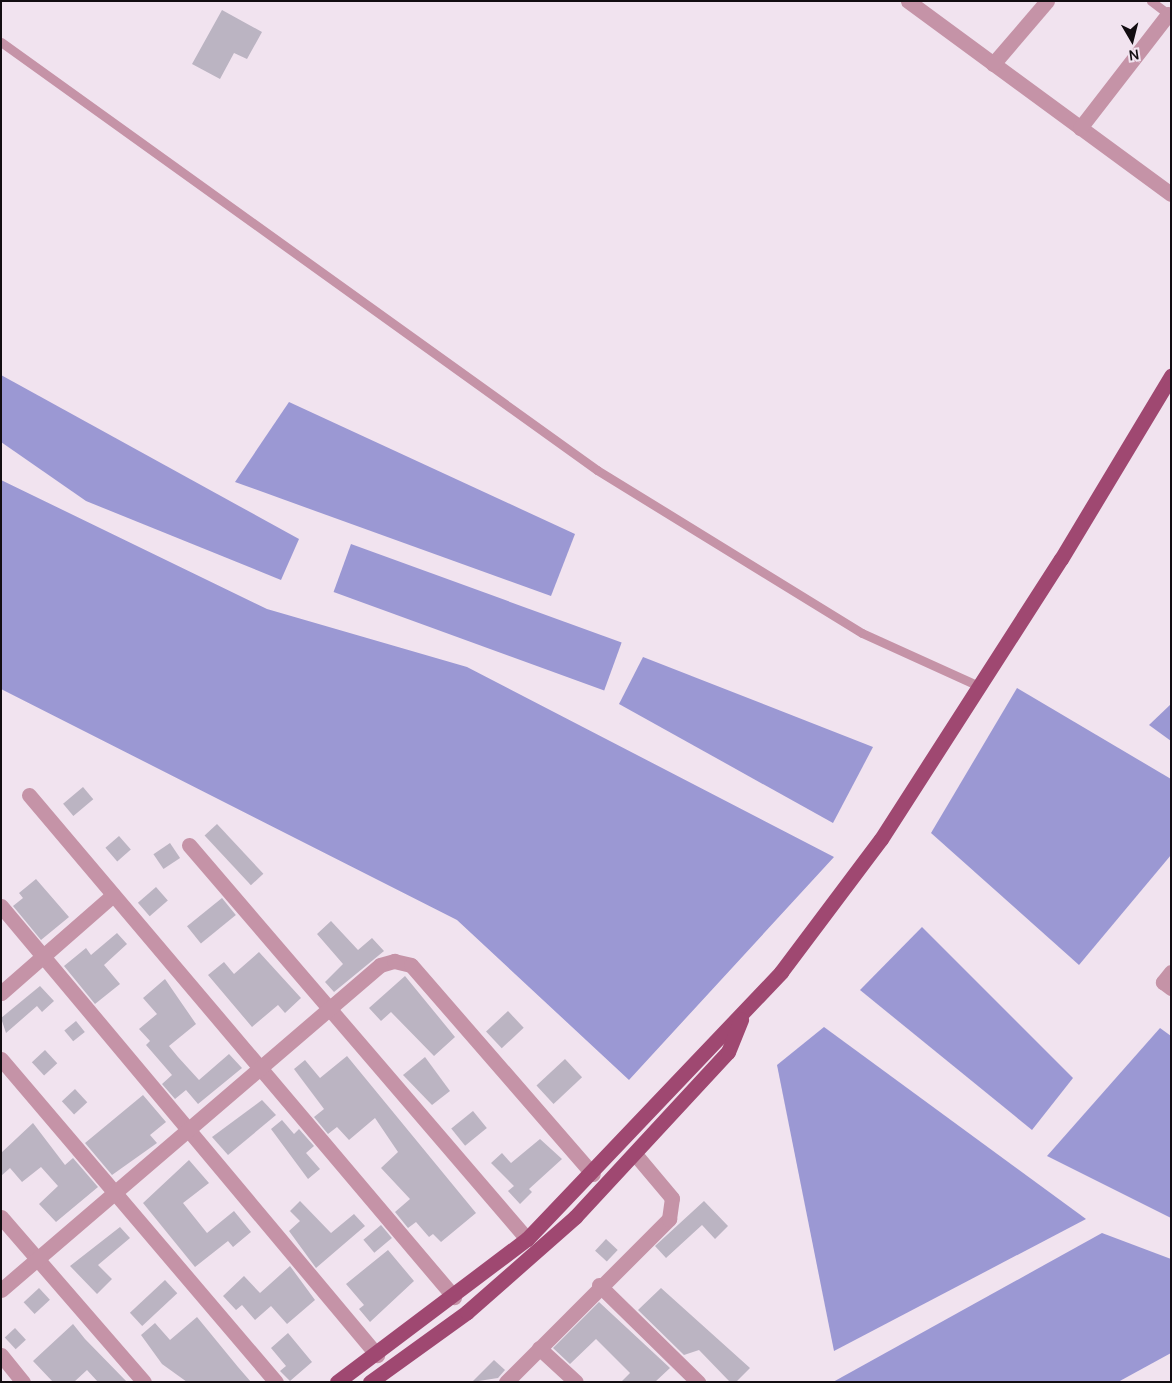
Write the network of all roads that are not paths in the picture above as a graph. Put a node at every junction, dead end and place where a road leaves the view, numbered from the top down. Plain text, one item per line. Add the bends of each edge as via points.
1 (1047, 1) edge
2 (1151, 1) edge
3 (910, 2) edge
4 (1170, 15) edge
5 (1, 42) edge
6 (993, 64) junction
7 (1080, 128) junction
8 (1171, 194) edge
9 (1171, 376) edge
10 (979, 686) junction
11 (29, 794) dead end
12 (189, 845) dead end
13 (113, 895) junction
14 (1, 906) edge
15 (43, 957) junction
16 (1171, 972) edge
17 (1171, 988) edge
18 (1, 993) edge
19 (330, 1007) junction
20 (741, 1019) junction
21 (1, 1059) edge
22 (258, 1070) junction
23 (188, 1130) junction
24 (635, 1154) junction
25 (593, 1174) junction
26 (115, 1192) junction
27 (1, 1216) edge
28 (527, 1239) junction
29 (38, 1258) junction
30 (599, 1285) junction
31 (1, 1290) edge
32 (454, 1297) junction
33 (539, 1348) junction
34 (1, 1355) edge
35 (377, 1355) junction
36 (23, 1382) edge
37 (144, 1382) edge
38 (276, 1382) edge
39 (337, 1382) edge
40 (370, 1382) edge
41 (506, 1382) edge
42 (576, 1382) edge
43 (698, 1382) edge

1 - 6 street
2 - 4 lane
3 - 6 street
4 - 7 street
5 - 10 lane via 597,470 862,633
6 - 7 street
7 - 8 street
9 - 10 main road
10 - 20 main road via 881,840 798,952
11 - 13 street
12 - 19 street
13 - 15 street
13 - 22 street
14 - 15 street
15 - 18 street
15 - 23 street
16 - 17 street via 1164,982
19 - 22 street
19 - 25 street via 380,965 394,961 411,965
19 - 28 street
20 - 24 main road via 728,1052
20 - 25 main road via 720,1032
21 - 26 street
22 - 23 street
22 - 32 street
23 - 26 street
23 - 35 street
24 - 30 street via 672,1198 672,1213
24 - 40 main road via 537,1253 467,1312
25 - 28 main road
26 - 29 street
26 - 38 street
27 - 29 street
28 - 32 main road
29 - 31 street
29 - 37 street
30 - 33 street
30 - 43 street
32 - 35 main road
33 - 41 street
33 - 42 street
34 - 36 street
35 - 39 main road

